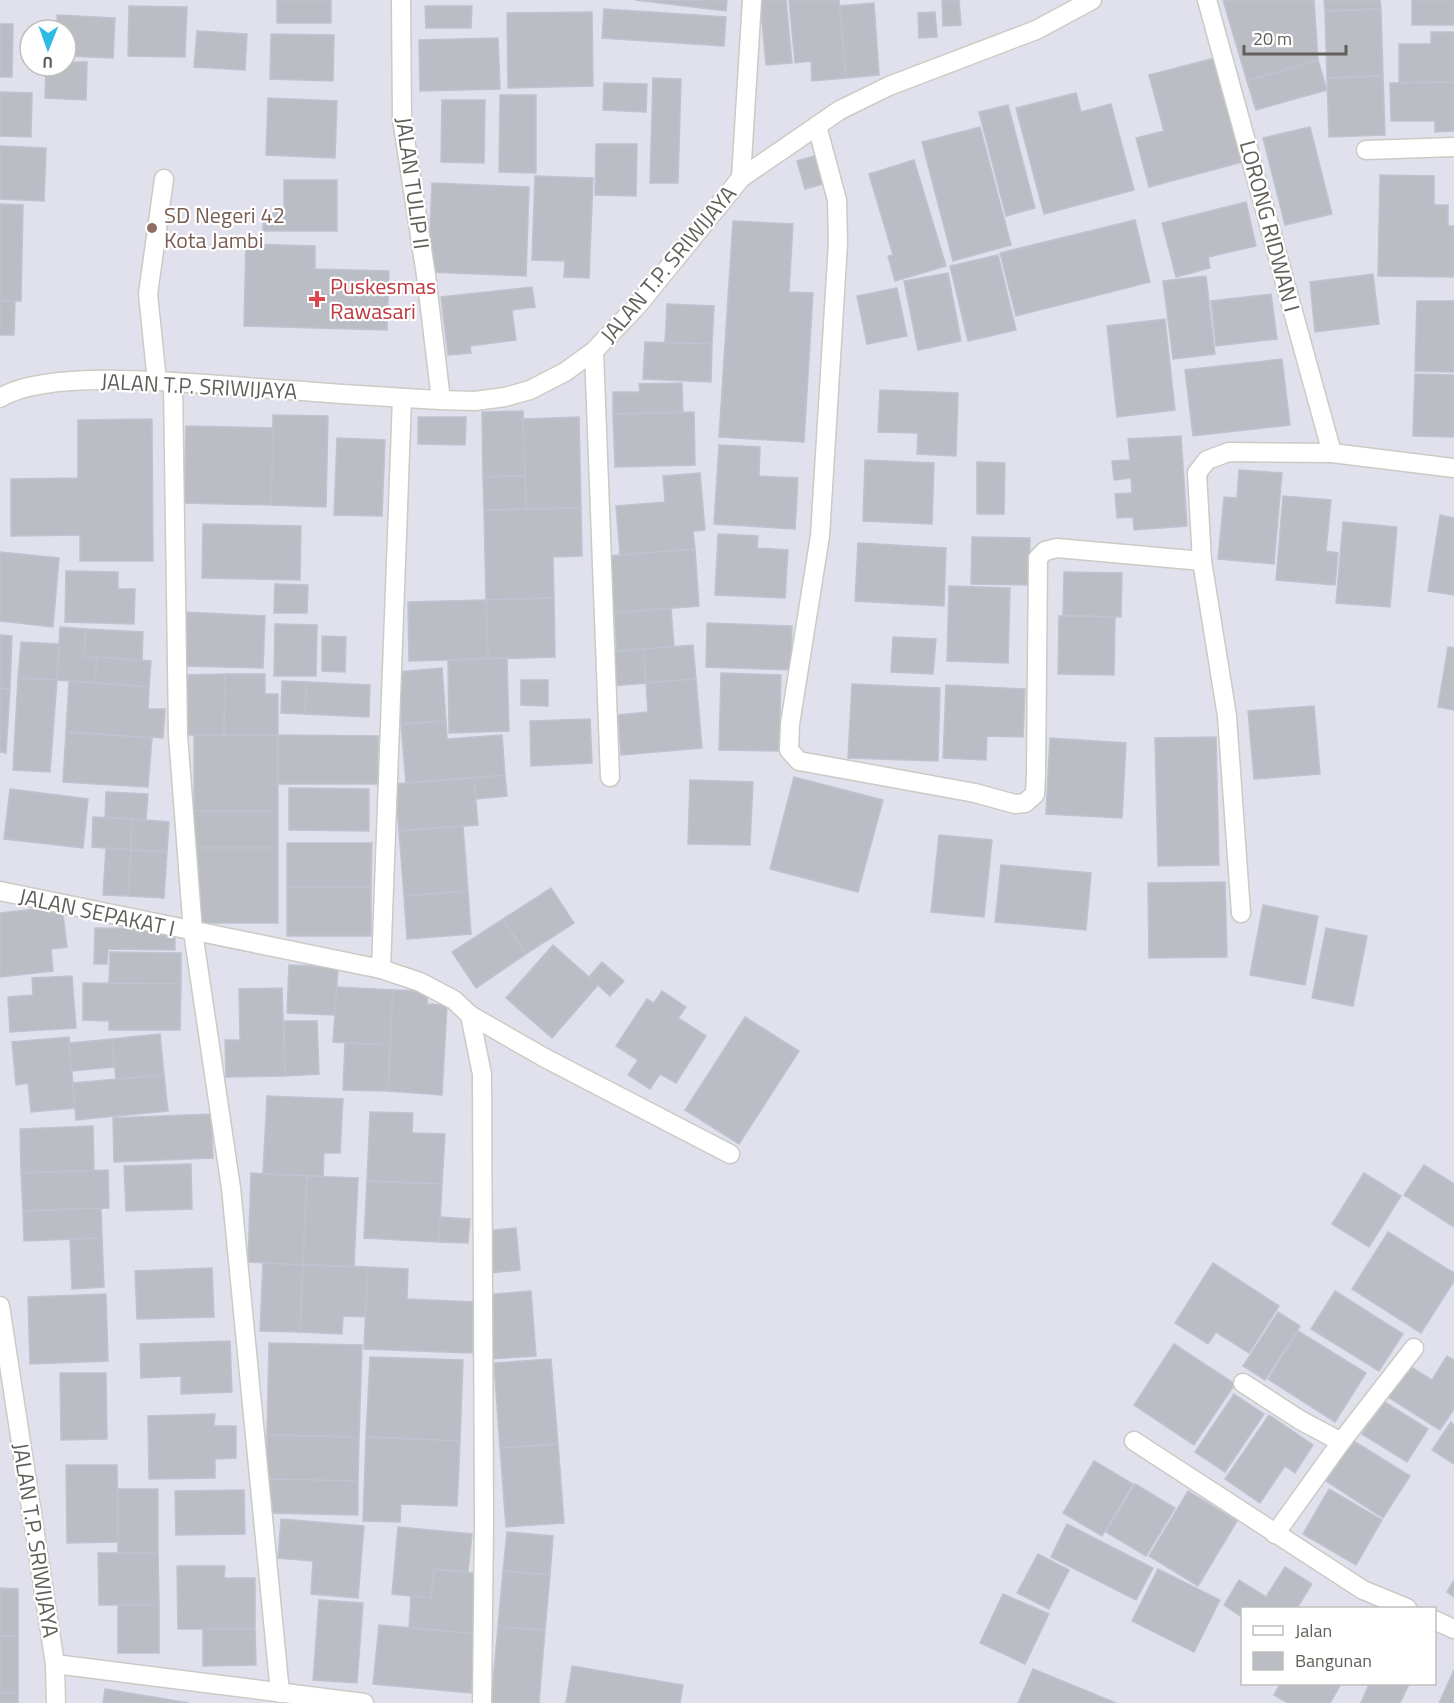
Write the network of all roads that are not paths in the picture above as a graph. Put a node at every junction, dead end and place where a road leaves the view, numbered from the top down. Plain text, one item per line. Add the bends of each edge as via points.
1 (401, 0) edge
2 (752, 0) edge
3 (1092, 0) edge
4 (1208, 0) edge
5 (817, 126) junction
6 (1454, 147) edge
7 (1366, 150) dead end
8 (741, 178) junction
9 (164, 179) dead end
10 (594, 351) junction
11 (165, 381) junction
12 (0, 398) edge
13 (402, 398) junction
14 (441, 400) junction
15 (1332, 453) junction
16 (1454, 468) edge
17 (1202, 561) junction
18 (610, 777) dead end
19 (0, 891) edge
20 (1241, 913) dead end
21 (194, 932) junction
22 (381, 969) junction
23 (470, 1015) junction
24 (730, 1154) dead end
25 (0, 1306) edge
26 (1414, 1348) dead end
27 (1243, 1383) dead end
28 (1134, 1441) dead end
29 (1341, 1442) junction
30 (1275, 1534) junction
31 (1405, 1607) edge
32 (1436, 1621) edge
33 (1454, 1629) edge
34 (55, 1664) junction
35 (280, 1693) junction
36 (56, 1703) edge
37 (364, 1703) edge
38 (482, 1703) edge

1 - 14 street, JALAN TULIP II via 402,119
2 - 8 street
3 - 5 street, JALAN T.P. SRIWIJAYA via 1036,30 889,86
4 - 15 street, LORONG RIDWAN I
5 - 8 street, JALAN T.P. SRIWIJAYA
5 - 17 street via 837,200 838,243 820,536 789,750 799,761 1025,803 1035,794 1038,558 1045,551 1058,548
6 - 7 street
8 - 10 street, JALAN T.P. SRIWIJAYA via 638,305
9 - 11 street via 148,294
10 - 14 street, JALAN T.P. SRIWIJAYA via 530,390 475,401
10 - 18 street
11 - 12 street, JALAN T.P. SRIWIJAYA via 72,381 31,386
11 - 13 street, JALAN T.P. SRIWIJAYA
11 - 21 street via 177,735
13 - 14 street, JALAN T.P. SRIWIJAYA
13 - 22 street
15 - 16 street
15 - 17 street via 1229,452 1207,460 1197,473
17 - 20 street via 1227,716
19 - 21 street, JALAN SEPAKAT I
21 - 22 street, JALAN SEPAKAT I
21 - 35 street via 231,1188
22 - 23 street, JALAN SEPAKAT I via 420,982 454,1000
23 - 24 street, JALAN SEPAKAT I
23 - 38 street via 482,1074
25 - 34 street, JALAN T.P. SRIWIJAYA
26 - 29 street
27 - 29 street
28 - 30 street
29 - 30 street
30 - 31 street via 1363,1590
32 - 33 street
34 - 35 street
34 - 36 street, JALAN T.P. SRIWIJAYA
35 - 37 street

